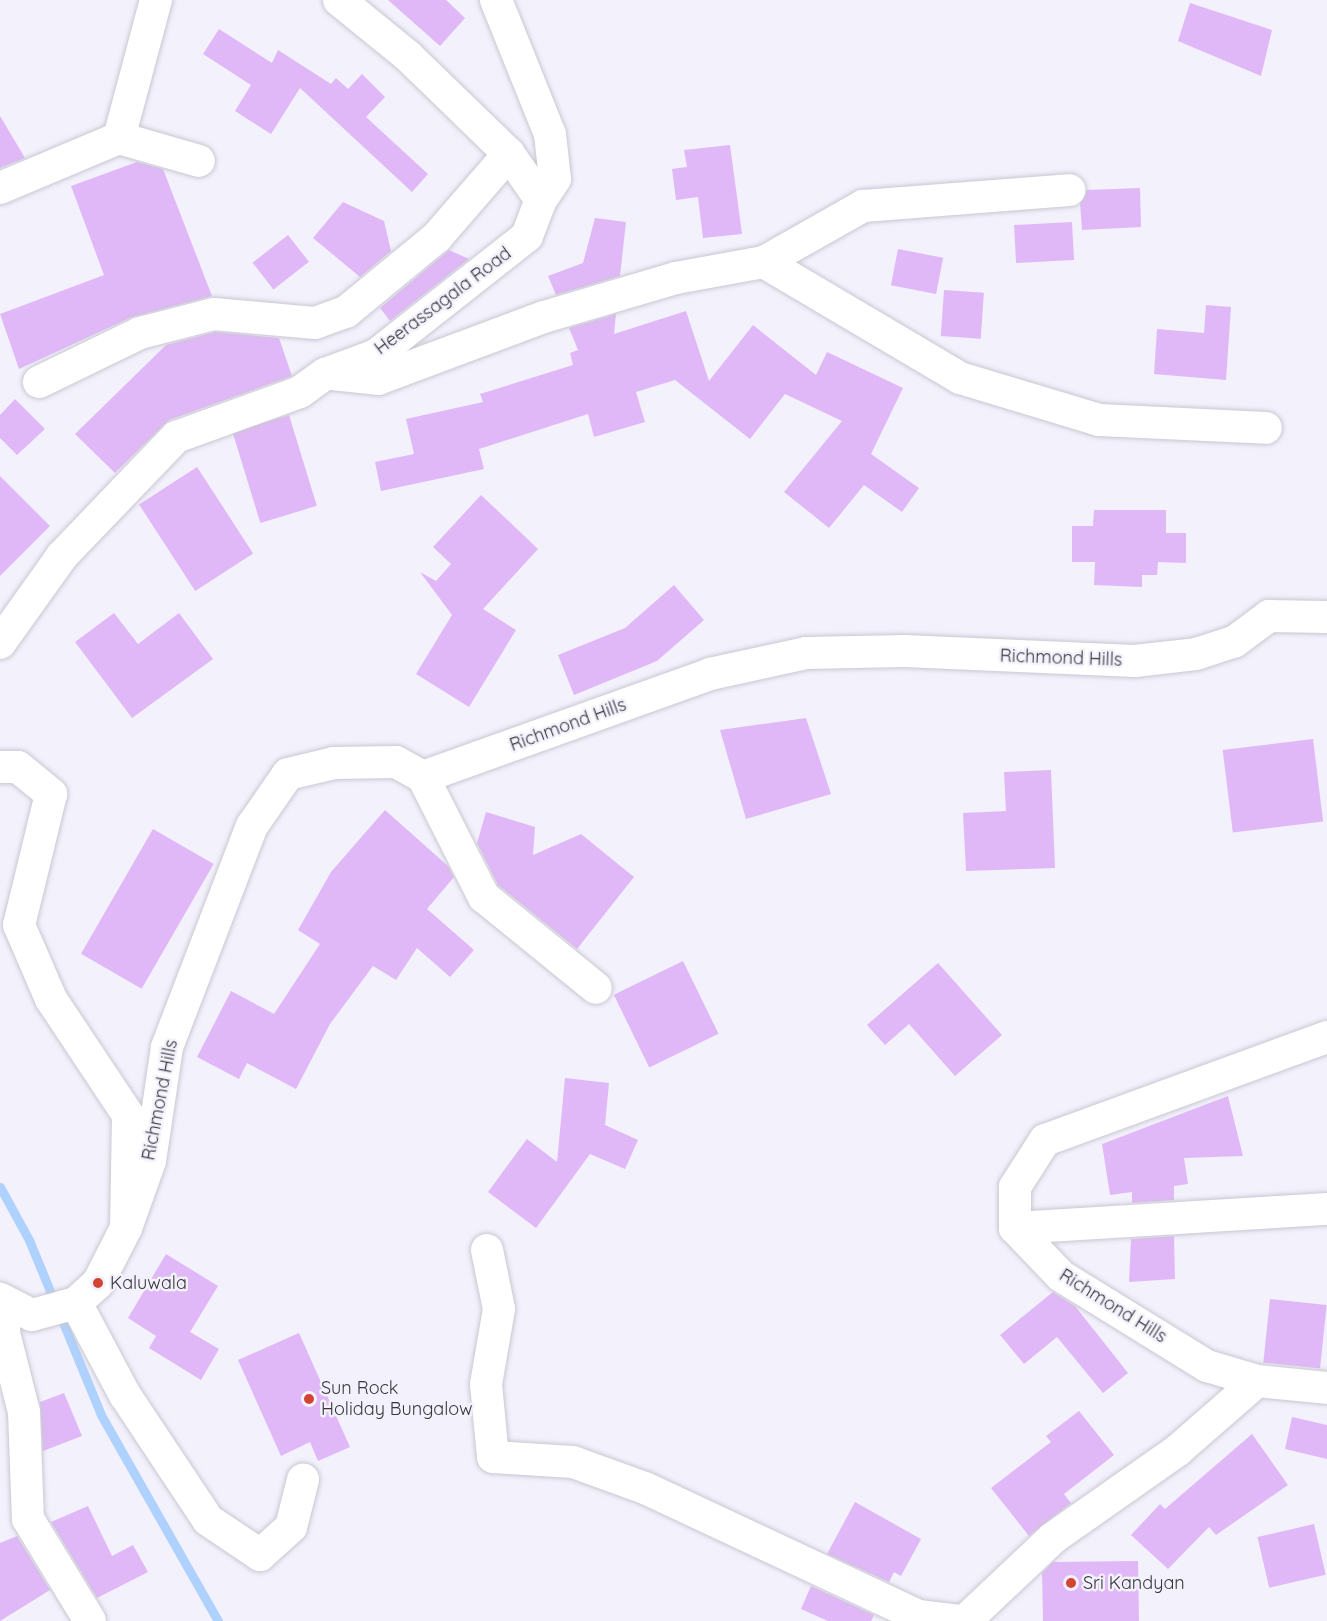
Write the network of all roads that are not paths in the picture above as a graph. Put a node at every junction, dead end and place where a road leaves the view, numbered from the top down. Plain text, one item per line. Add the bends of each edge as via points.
1 (156, 0) edge
2 (339, 0) edge
3 (496, 0) edge
4 (119, 138) junction
5 (509, 154) junction
6 (199, 160) dead end
7 (0, 188) edge
8 (1069, 190) dead end
9 (541, 200) junction
10 (764, 262) junction
11 (325, 374) junction
12 (39, 382) dead end
13 (1266, 428) dead end
14 (1327, 617) edge
15 (0, 643) edge
16 (0, 767) edge
17 (423, 777) junction
18 (596, 988) dead end
19 (1327, 1037) edge
20 (1327, 1209) edge
21 (126, 1228) junction
22 (1015, 1228) junction
23 (487, 1250) dead end
24 (13, 1305) edge
25 (71, 1305) junction
26 (1257, 1381) junction
27 (1327, 1388) edge
28 (303, 1480) dead end
29 (90, 1621) edge
30 (960, 1621) edge
31 (965, 1621) edge

1 - 4 street
2 - 5 street via 408,56
3 - 9 street, Heerassagala Road via 550,134 555,179
4 - 6 street
4 - 7 street
5 - 9 street
5 - 12 street via 437,237 346,312 315,322 214,314 140,333
8 - 10 street via 863,206
9 - 11 street, Heerassagala Road via 527,236 496,263 376,355
10 - 11 street via 676,278 544,317 378,379
10 - 13 street via 960,378 1099,420
11 - 15 street, Heerassagala Road via 300,392 176,437 155,454 62,556
14 - 17 street, Richmond Hills via 1269,616 1234,642 1196,654 1135,662 904,651 806,653 710,674
16 - 21 street via 18,767 51,794 19,925 51,999 128,1115
17 - 18 street via 484,897
17 - 21 street, Richmond Hills via 396,762 333,763 288,774 265,804 167,1047 150,1161
19 - 22 street via 1045,1140 1015,1187
20 - 22 street
21 - 25 street via 98,1283
22 - 26 street, Richmond Hills via 1061,1276 1207,1366
23 - 30 street via 499,1309 486,1384 493,1456 573,1462 645,1488 918,1616
24 - 25 street
24 - 29 street via 4,1333 24,1412 28,1519
25 - 28 street via 208,1520 260,1555 291,1527
26 - 27 street, Richmond Hills
26 - 31 street via 1178,1450 1053,1538

